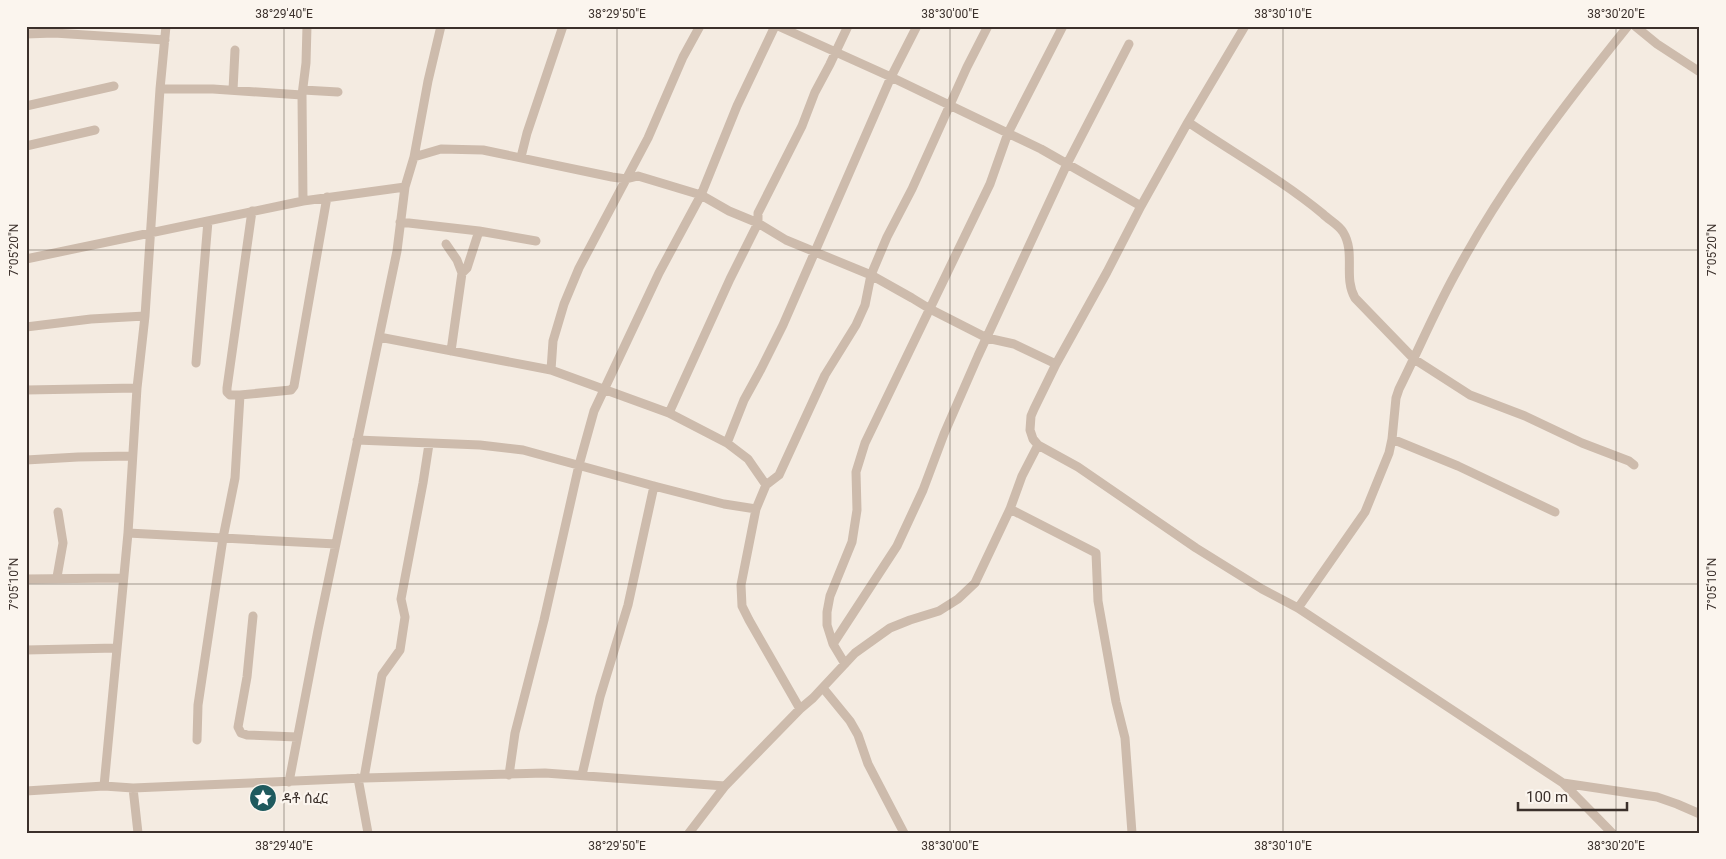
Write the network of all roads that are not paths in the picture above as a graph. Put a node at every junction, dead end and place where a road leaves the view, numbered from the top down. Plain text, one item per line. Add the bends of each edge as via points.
1 (166, 26) edge
2 (307, 26) edge
3 (441, 26) edge
4 (563, 26) edge
5 (700, 26) edge
6 (776, 26) edge
7 (848, 26) edge
8 (918, 26) edge
9 (988, 26) edge
10 (1064, 26) edge
11 (1245, 26) edge
12 (1628, 26) edge
13 (1635, 26) edge
14 (26, 34) edge
15 (164, 40) junction
16 (1129, 44) dead end
17 (235, 50) dead end
18 (834, 53) junction
19 (1700, 72) edge
20 (891, 77) junction
21 (114, 86) dead end
22 (160, 89) junction
23 (233, 90) junction
24 (302, 92) junction
25 (338, 92) dead end
26 (26, 106) edge
27 (950, 106) junction
28 (1188, 122) junction
29 (95, 130) dead end
30 (1008, 133) junction
31 (26, 146) edge
32 (414, 157) junction
33 (521, 157) junction
34 (1067, 164) junction
35 (626, 179) junction
36 (405, 187) junction
37 (701, 195) junction
38 (327, 197) junction
39 (303, 201) junction
40 (1141, 206) junction
41 (252, 211) junction
42 (208, 221) junction
43 (400, 222) junction
44 (758, 224) junction
45 (479, 231) junction
46 (151, 233) junction
47 (536, 241) dead end
48 (446, 244) dead end
49 (814, 252) junction
50 (26, 259) edge
51 (462, 273) junction
52 (871, 275) junction
53 (930, 309) junction
54 (146, 316) junction
55 (26, 327) edge
56 (379, 337) junction
57 (987, 338) junction
58 (451, 351) junction
59 (1414, 359) junction
60 (196, 363) dead end
61 (1056, 364) junction
62 (551, 370) junction
63 (137, 388) junction
64 (603, 388) junction
65 (26, 390) edge
66 (240, 395) junction
67 (669, 413) junction
68 (1392, 439) junction
69 (357, 440) junction
70 (726, 443) junction
71 (429, 444) junction
72 (1038, 445) junction
73 (132, 456) junction
74 (26, 460) edge
75 (579, 465) junction
76 (1634, 465) dead end
77 (766, 485) junction
78 (654, 486) junction
79 (756, 509) junction
80 (1010, 510) junction
81 (58, 512) dead end
82 (1555, 512) dead end
83 (128, 533) junction
84 (223, 538) junction
85 (336, 544) junction
86 (57, 577) junction
87 (26, 578) edge
88 (123, 578) junction
89 (1298, 608) junction
90 (253, 616) dead end
91 (834, 644) junction
92 (116, 648) junction
93 (26, 650) edge
94 (845, 664) junction
95 (823, 688) junction
96 (800, 709) junction
97 (298, 737) junction
98 (197, 740) dead end
99 (509, 775) junction
100 (582, 775) junction
101 (361, 778) junction
102 (289, 782) junction
103 (1563, 783) junction
104 (104, 786) junction
105 (725, 786) junction
106 (133, 788) junction
107 (26, 791) edge
108 (1700, 814) edge
109 (138, 833) edge
110 (368, 833) edge
111 (689, 833) edge
112 (904, 833) edge
113 (1132, 833) edge
114 (1612, 833) edge

1 - 15 street
2 - 24 street
3 - 32 street
4 - 33 street
5 - 35 street
6 - 18 street
6 - 37 street via 737,106
7 - 18 street
8 - 20 street
9 - 27 street
10 - 30 street
11 - 28 street
12 - 59 street via 1550,126 1509,186 1457,271
13 - 19 street
14 - 15 street
15 - 22 street
16 - 34 street
17 - 23 street
18 - 20 street
18 - 44 street via 758,213
20 - 27 street
20 - 49 street
21 - 26 street
22 - 23 street
22 - 46 street
23 - 24 street
24 - 25 street
24 - 39 street
27 - 30 street
27 - 52 street
28 - 40 street
28 - 59 street via 1308,202 1342,230 1350,251 1351,292
29 - 31 street
30 - 34 street
30 - 53 street via 990,184
32 - 33 street via 442,149 483,150
32 - 36 street
33 - 35 street
34 - 40 street
34 - 57 street
35 - 37 street via 638,176
35 - 62 street via 579,268 564,304 553,341
36 - 38 street
36 - 43 street
37 - 44 street
37 - 64 street
38 - 39 street
38 - 66 street via 294,386 291,390
39 - 41 street
40 - 61 street
41 - 42 street
41 - 66 street via 226,388 230,395
42 - 46 street
42 - 60 street
43 - 45 street
43 - 56 street
44 - 49 street
44 - 67 street
45 - 47 street
45 - 51 street via 467,268
46 - 50 street
46 - 54 street
48 - 51 street
49 - 52 street
49 - 70 street
51 - 58 street
52 - 53 street
52 - 77 street via 865,305 856,325 825,375 779,475
53 - 57 street
53 - 91 street via 865,443 856,472 857,510 852,542 830,596 827,612 827,625
54 - 55 street
54 - 63 street
56 - 58 street
56 - 69 street
57 - 61 street via 1014,344
57 - 91 street via 897,546
58 - 62 street
59 - 68 street via 1396,398
59 - 76 street via 1470,395 1629,460
61 - 72 street via 1031,416 1030,430
62 - 64 street
63 - 65 street
63 - 73 street
64 - 67 street
64 - 75 street
66 - 84 street via 235,478
67 - 70 street
68 - 82 street
68 - 89 street via 1365,512
69 - 71 street
69 - 85 street
70 - 77 street via 748,459
71 - 75 street via 480,444 523,450
71 - 101 street via 401,599 405,617 400,650 382,676
72 - 80 street
72 - 89 street via 1078,467 1196,548
73 - 74 street
73 - 83 street
75 - 78 street
75 - 99 street via 515,733
77 - 79 street
78 - 79 street
78 - 100 street via 630,595 600,697
79 - 96 street via 741,585 742,606
80 - 94 street via 980,575 967,591 938,611 890,628
80 - 113 street via 1096,553 1098,601 1125,738
81 - 86 street via 62,543
83 - 84 street
83 - 88 street
84 - 85 street
84 - 98 street via 198,705
85 - 97 street
86 - 87 street
86 - 88 street
88 - 92 street
89 - 103 street
90 - 97 street via 238,727 247,735
91 - 94 street
92 - 93 street
92 - 104 street
94 - 95 street
95 - 96 street
95 - 112 street via 858,735 868,764
96 - 105 street
97 - 102 street
99 - 100 street
99 - 101 street
100 - 105 street
101 - 102 street
101 - 110 street
102 - 106 street
103 - 108 street via 1657,797
103 - 114 street
104 - 106 street
104 - 107 street
105 - 111 street
106 - 109 street

